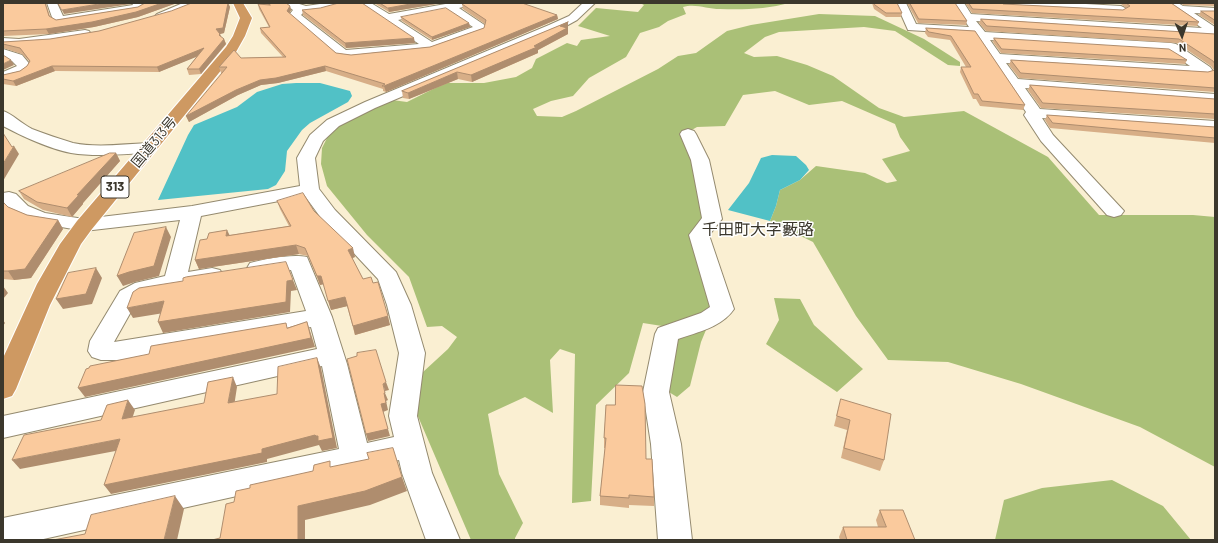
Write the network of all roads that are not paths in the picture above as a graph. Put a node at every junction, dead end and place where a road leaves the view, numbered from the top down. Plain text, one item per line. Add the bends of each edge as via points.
1 (52, 3) edge
2 (137, 3) edge
3 (192, 3) edge
4 (238, 3) edge
5 (340, 3) edge
6 (364, 3) edge
7 (468, 3) edge
8 (590, 3) edge
9 (901, 3) edge
10 (958, 3) edge
11 (1002, 3) edge
12 (295, 6) edge
13 (1117, 6) edge
14 (1176, 6) edge
15 (449, 7) junction
16 (1215, 11) edge
17 (389, 18) junction
18 (969, 18) junction
19 (148, 20) edge
20 (1145, 28) junction
21 (100, 32) edge
22 (980, 33) junction
23 (1215, 33) edge
24 (3, 42) edge
25 (19, 43) junction
26 (431, 46) junction
27 (1171, 47) junction
28 (3, 50) edge
29 (3, 53) edge
30 (997, 58) junction
31 (1134, 67) junction
32 (1210, 71) edge
33 (3, 76) edge
34 (1013, 83) junction
35 (1166, 95) junction
36 (1215, 98) edge
37 (1035, 112) junction
38 (5, 121) edge
39 (1208, 126) edge
40 (688, 134) dead end
41 (1215, 138) edge
42 (123, 148) junction
43 (148, 148) junction
44 (81, 166) edge
45 (310, 190) junction
46 (12, 196) edge
47 (1114, 211) dead end
48 (192, 212) junction
49 (84, 225) junction
50 (175, 281) junction
51 (320, 317) junction
52 (331, 355) junction
53 (3, 389) edge
54 (3, 427) edge
55 (410, 446) junction
56 (356, 457) junction
57 (3, 533) edge
58 (443, 540) edge
59 (675, 540) edge

1 - 2 street via 59,20 140,7
3 - 19 street
4 - 43 highway, 国道313号 / 313 via 246,18 239,36 220,63
5 - 12 street
6 - 17 street
7 - 15 street
8 - 45 street via 573,18 553,28 333,123 316,139 306,158
9 - 22 street via 912,27
10 - 18 street
11 - 13 street
12 - 26 street via 295,15 342,54
13 - 20 street
14 - 16 street
14 - 23 street
15 - 17 street
15 - 26 street via 480,26 479,29
17 - 26 street
18 - 20 street
18 - 22 street
20 - 23 street
20 - 27 street
21 - 25 street
22 - 27 street
22 - 30 street
24 - 25 street
25 - 28 street
27 - 32 street
29 - 33 street via 17,58 26,67
30 - 31 street
30 - 34 street
31 - 32 street
31 - 35 street
34 - 35 street
34 - 37 street
35 - 36 street
35 - 39 street
37 - 39 street
37 - 47 street via 1032,115 1047,138
38 - 42 street via 26,132 72,148
39 - 41 street
40 - 59 street via 700,160 712,219 699,235 722,309 709,319 667,334 656,392 666,444
42 - 43 street
42 - 44 street
43 - 49 highway, 国道313号 / 313
45 - 48 street
45 - 55 street via 328,214 388,277 391,284 412,353 403,416
46 - 49 street via 21,210 40,218
48 - 49 street
48 - 50 street
49 - 53 highway, 国道313号 / 313 via 53,273
50 - 51 street via 299,262
50 - 51 street via 143,288 128,296 102,341 100,351 120,351
51 - 52 street
52 - 54 street
52 - 56 street
55 - 56 street
55 - 58 street via 417,473
56 - 57 street

